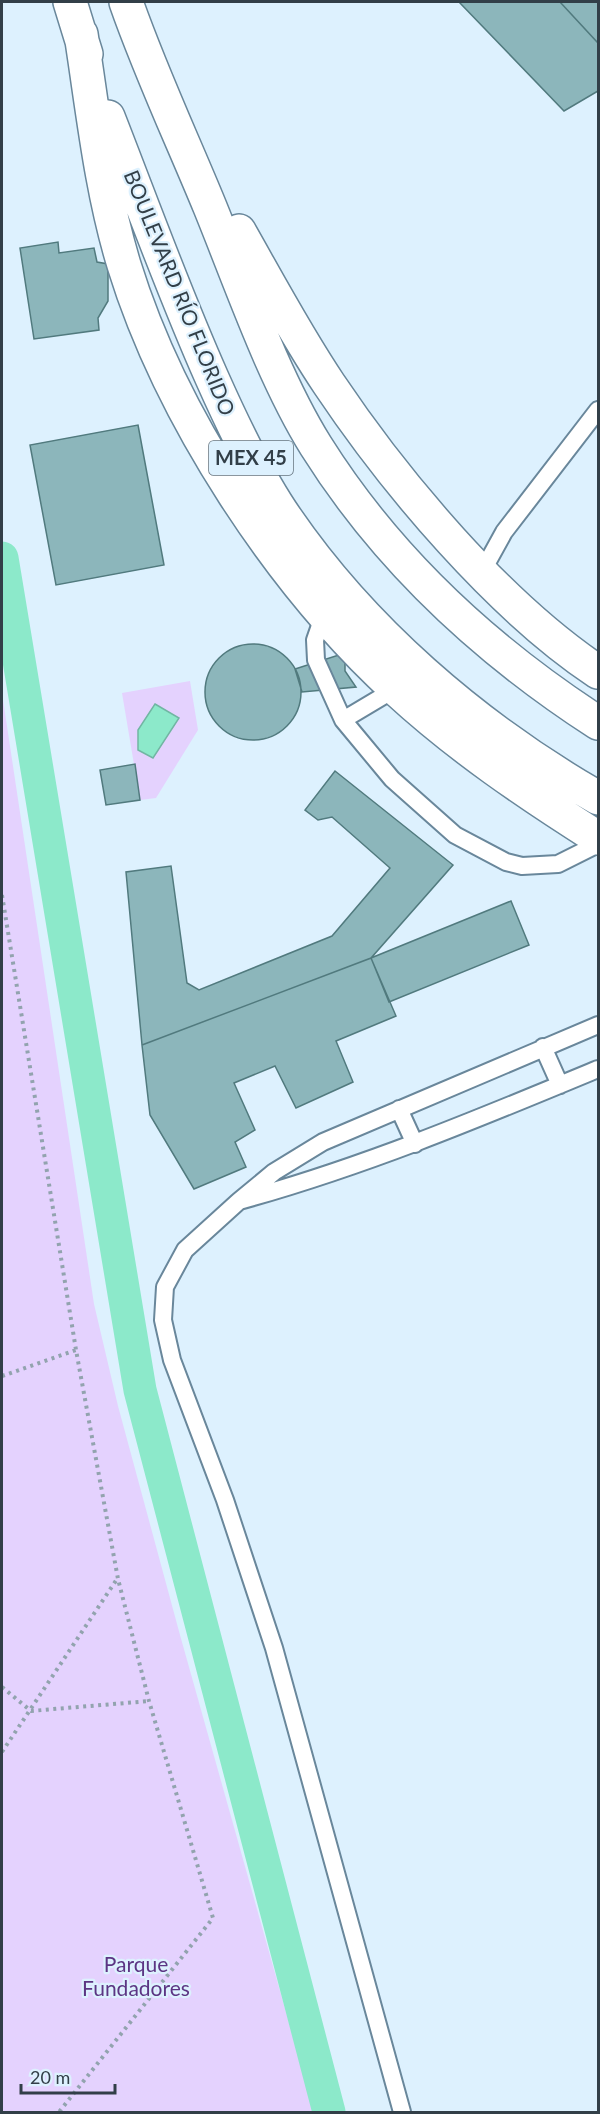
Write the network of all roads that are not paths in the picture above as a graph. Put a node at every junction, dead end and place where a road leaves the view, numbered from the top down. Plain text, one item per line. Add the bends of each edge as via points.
1 (70, 2) edge
2 (126, 2) edge
3 (81, 34) junction
4 (171, 112) junction
5 (598, 410) edge
6 (483, 572) junction
7 (324, 614) junction
8 (598, 672) edge
9 (395, 689) junction
10 (343, 720) junction
11 (598, 723) edge
12 (598, 798) edge
13 (598, 838) edge
14 (598, 844) edge
15 (598, 1025) edge
16 (543, 1047) junction
17 (598, 1069) edge
18 (560, 1085) junction
19 (399, 1109) junction
20 (415, 1144) junction
21 (239, 1201) junction
22 (402, 2112) edge

1 - 3 main road, BOULEVARD RÍO FLORIDO / MEX 45
2 - 4 main road, MEX 45
3 - 7 main road via 110,215 143,320 190,421 288,571
3 - 12 main road, BOULEVARD RÍO FLORIDO / MEX 45 via 94,82 192,333 234,426 280,510 324,569 398,648 471,711 555,773
4 - 6 main road via 329,384 393,470
4 - 11 main road, MEX 45 via 287,390 315,445 394,553 456,614
5 - 6 lane via 504,532
6 - 8 main road via 510,602
7 - 9 main road
7 - 10 lane via 315,640 316,660
9 - 10 lane
9 - 13 main road via 478,758
10 - 14 lane via 392,779 455,835 506,862 522,866 558,864
15 - 16 lane
16 - 18 lane
16 - 19 lane
17 - 18 lane
18 - 20 lane
19 - 20 lane
19 - 21 lane via 323,1142 274,1172
20 - 21 lane via 334,1174
21 - 22 lane via 185,1251 165,1287 163,1320 172,1360 225,1500 274,1648

